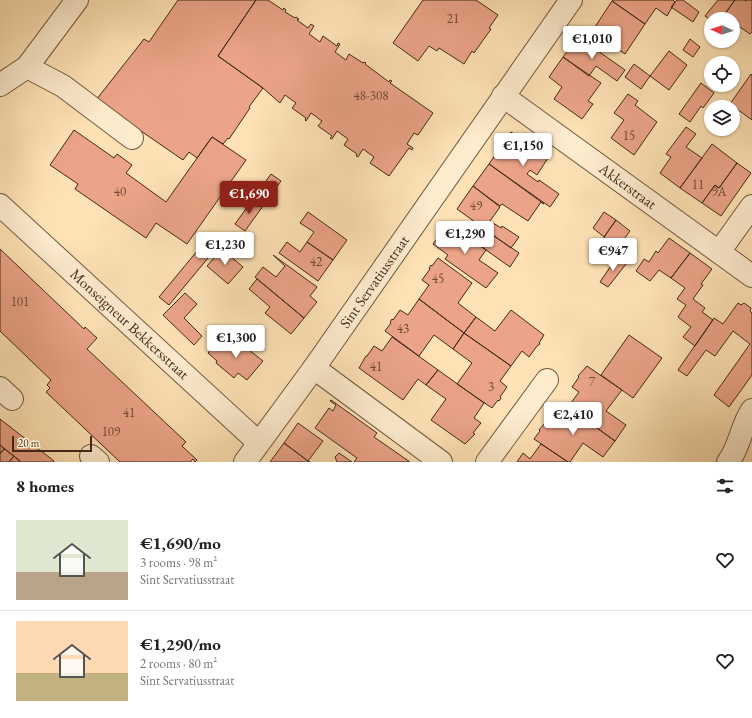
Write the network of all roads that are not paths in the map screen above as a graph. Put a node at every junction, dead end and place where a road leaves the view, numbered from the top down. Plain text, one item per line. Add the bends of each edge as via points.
1 (77, 0) edge
2 (571, 0) edge
3 (26, 67) junction
4 (0, 85) edge
5 (503, 96) junction
6 (132, 138) dead end
7 (0, 205) edge
8 (752, 206) edge
9 (719, 252) junction
10 (752, 276) edge
11 (314, 368) junction
12 (547, 380) dead end
13 (752, 410) edge
14 (259, 443) junction
15 (244, 462) edge
16 (441, 462) edge
17 (487, 462) edge
18 (728, 462) edge

1 - 3 street
2 - 5 street, Sint Servatiusstraat
3 - 4 street
3 - 6 street via 63,86
5 - 9 street, Akkerstraat
5 - 11 street, Sint Servatiusstraat
7 - 14 street, Monseigneur Bekkersstraat
8 - 9 street
9 - 10 street, Akkerstraat
11 - 14 street, Sint Servatiusstraat
11 - 16 street
12 - 17 street
13 - 18 street
14 - 15 street, Sint Servatiusstraat

